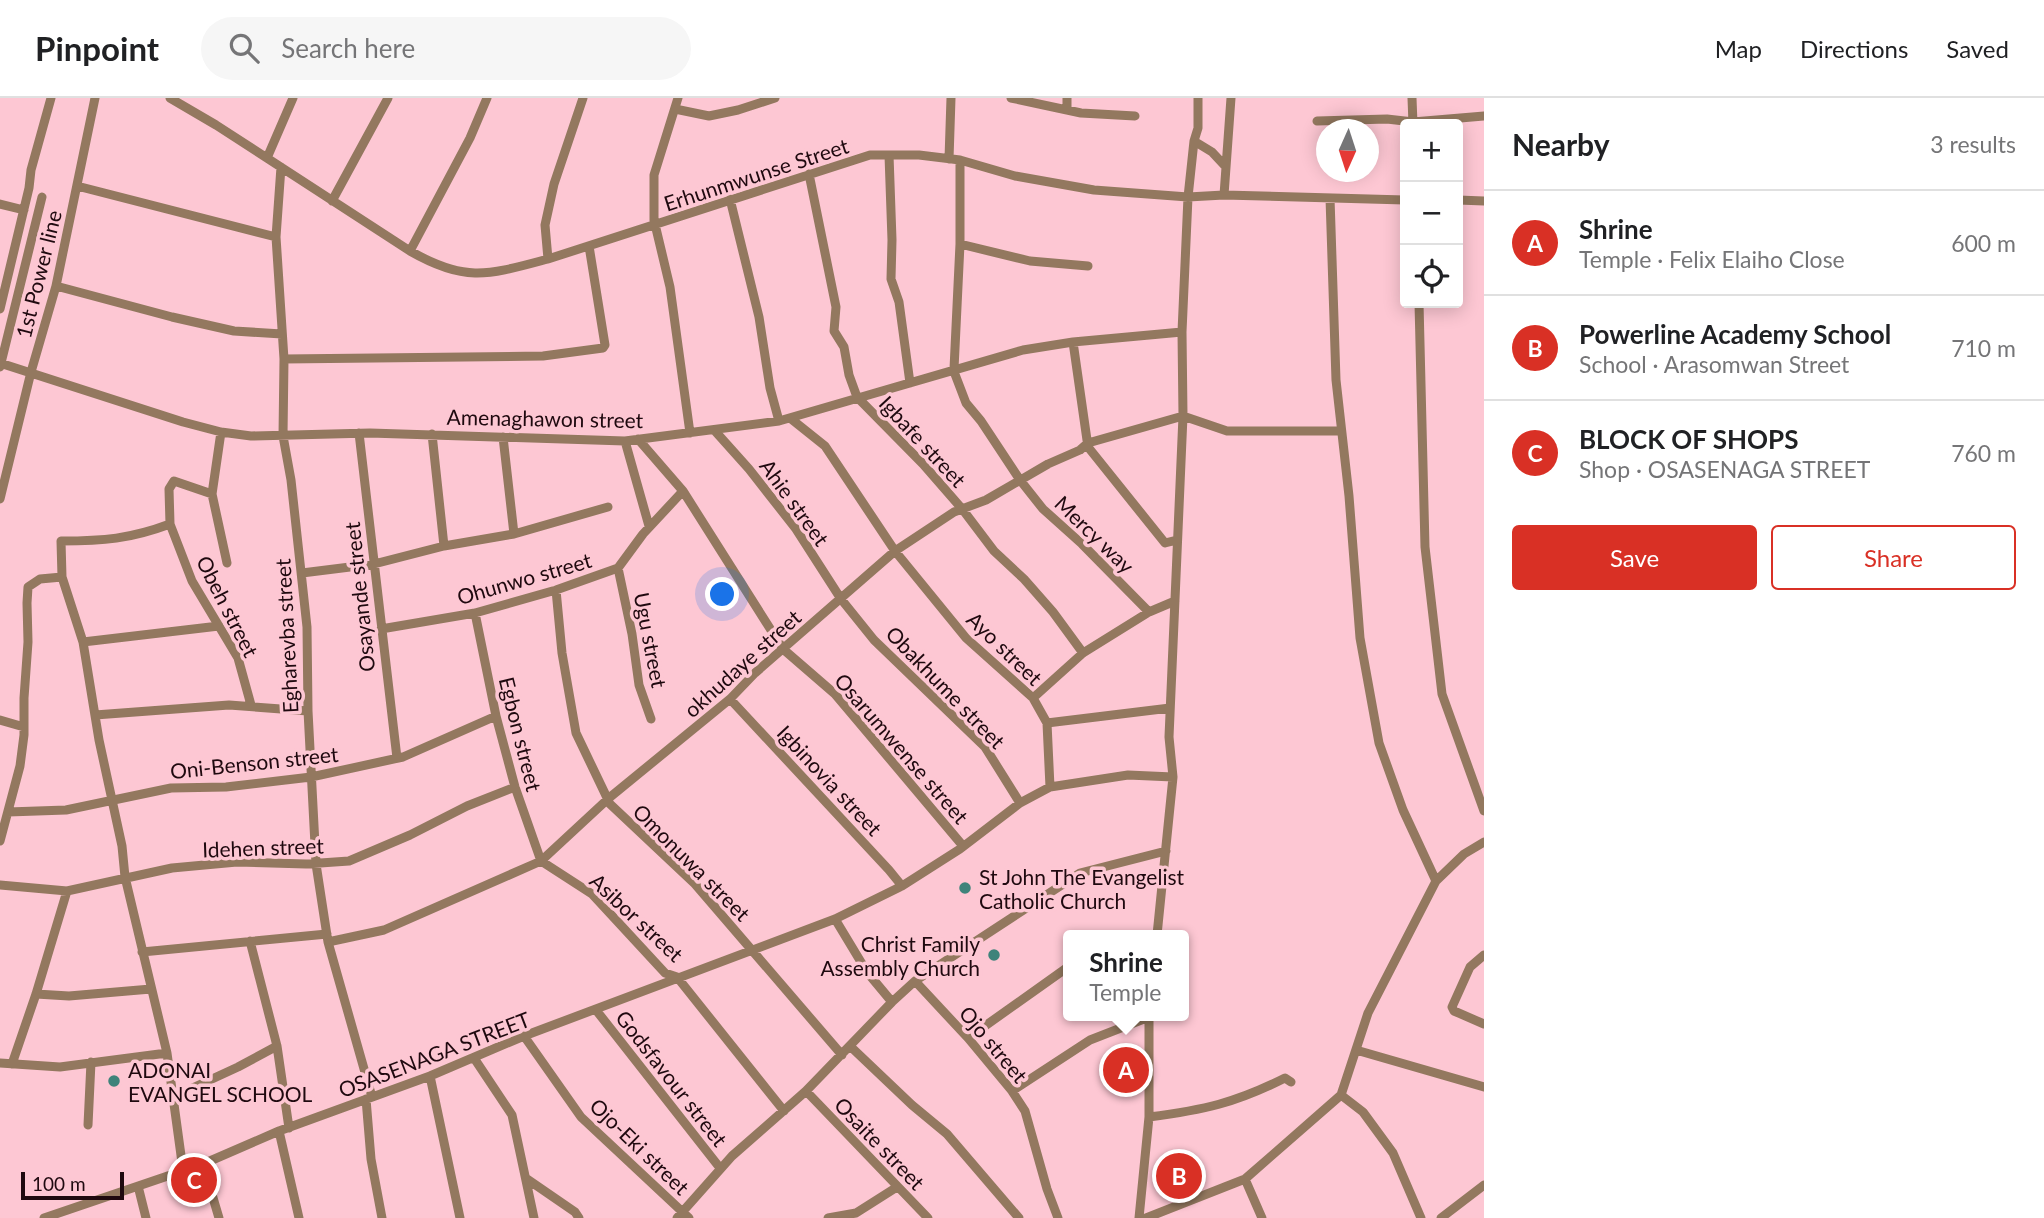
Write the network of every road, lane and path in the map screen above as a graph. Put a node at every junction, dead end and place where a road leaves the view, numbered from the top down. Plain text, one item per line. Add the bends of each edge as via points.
1 (51, 98) edge
2 (95, 98) edge
3 (170, 98) edge
4 (293, 98) edge
5 (388, 98) edge
6 (487, 98) edge
7 (583, 98) edge
8 (678, 98) edge
9 (775, 98) edge
10 (951, 98) edge
11 (1011, 98) edge
12 (1067, 98) edge
13 (1198, 98) edge
14 (1231, 98) edge
15 (1412, 98) edge
16 (674, 109) junction
17 (1067, 109) junction
18 (1135, 116) dead end
19 (1484, 116) edge
20 (1379, 119) edge
21 (1413, 119) edge
22 (1454, 119) edge
23 (1400, 121) edge
24 (1194, 141) junction
25 (889, 155) junction
26 (267, 158) junction
27 (949, 159) junction
28 (960, 160) junction
29 (281, 167) junction
30 (1226, 167) junction
31 (809, 174) junction
32 (77, 186) junction
33 (1224, 195) junction
34 (42, 197) dead end
35 (1188, 197) junction
36 (1330, 198) junction
37 (730, 199) junction
38 (1400, 200) edge
39 (1463, 200) edge
40 (332, 201) junction
41 (1484, 201) edge
42 (0, 204) edge
43 (24, 210) junction
44 (655, 226) junction
45 (276, 237) junction
46 (960, 244) junction
47 (589, 246) junction
48 (410, 251) junction
49 (548, 259) junction
50 (1088, 266) dead end
51 (55, 286) junction
52 (1419, 308) edge
53 (0, 309) edge
54 (1182, 332) junction
55 (282, 334) junction
56 (1073, 342) junction
57 (284, 359) junction
58 (0, 364) edge
59 (953, 369) junction
60 (31, 372) junction
61 (909, 383) junction
62 (857, 397) junction
63 (1183, 416) junction
64 (790, 418) junction
65 (779, 421) junction
66 (715, 431) junction
67 (1340, 431) junction
68 (221, 432) junction
69 (359, 433) junction
70 (690, 433) junction
71 (432, 435) junction
72 (283, 436) junction
73 (503, 437) junction
74 (638, 439) junction
75 (625, 441) junction
76 (1088, 443) junction
77 (1020, 480) junction
78 (683, 491) junction
79 (212, 494) junction
80 (0, 499) edge
81 (608, 507) dead end
82 (963, 510) junction
83 (170, 524) junction
84 (649, 526) junction
85 (514, 534) junction
86 (1177, 540) junction
87 (444, 546) junction
88 (895, 551) junction
89 (227, 563) dead end
90 (374, 564) junction
91 (618, 568) junction
92 (302, 573) junction
93 (62, 577) junction
94 (556, 590) junction
95 (841, 599) junction
96 (1175, 601) junction
97 (475, 612) junction
98 (1149, 612) junction
99 (219, 626) junction
100 (381, 629) junction
101 (83, 642) junction
102 (783, 649) junction
103 (1083, 653) junction
104 (1033, 698) junction
105 (730, 699) junction
106 (251, 705) junction
107 (1170, 708) junction
108 (308, 711) junction
109 (95, 715) junction
110 (496, 716) junction
111 (651, 719) dead end
112 (0, 720) edge
113 (1047, 723) junction
114 (24, 727) junction
115 (397, 758) junction
116 (311, 777) junction
117 (1172, 778) junction
118 (515, 787) junction
119 (1050, 788) junction
120 (609, 798) junction
121 (112, 800) junction
122 (1020, 803) junction
123 (1484, 811) edge
124 (8, 812) junction
125 (0, 841) edge
126 (1484, 842) edge
127 (963, 846) junction
128 (1167, 851) junction
129 (541, 861) junction
130 (316, 864) junction
131 (125, 877) junction
132 (1436, 881) junction
133 (0, 885) edge
134 (902, 886) junction
135 (67, 891) junction
136 (835, 919) junction
137 (1158, 930) edge
138 (328, 938) junction
139 (250, 941) junction
140 (752, 949) junction
141 (142, 952) junction
142 (1484, 955) edge
143 (1063, 971) edge
144 (677, 977) junction
145 (915, 981) junction
146 (151, 989) junction
147 (36, 994) junction
148 (892, 1002) junction
149 (596, 1010) junction
150 (1137, 1021) edge
151 (1149, 1021) edge
152 (1484, 1024) edge
153 (524, 1036) junction
154 (968, 1038) junction
155 (277, 1046) junction
156 (851, 1047) junction
157 (1356, 1050) junction
158 (167, 1053) junction
159 (842, 1055) junction
160 (474, 1058) junction
161 (91, 1062) junction
162 (0, 1063) edge
163 (12, 1064) junction
164 (430, 1076) junction
165 (1291, 1082) dead end
166 (1484, 1087) edge
167 (806, 1091) junction
168 (1012, 1091) junction
169 (1341, 1095) junction
170 (173, 1097) junction
171 (369, 1098) junction
172 (784, 1111) junction
173 (1149, 1117) junction
174 (88, 1125) dead end
175 (289, 1128) junction
176 (279, 1131) junction
177 (203, 1164) junction
178 (720, 1168) junction
179 (183, 1170) junction
180 (1245, 1178) junction
181 (527, 1179) junction
182 (1484, 1185) edge
183 (138, 1186) junction
184 (897, 1187) junction
185 (68, 1214) edge
186 (1163, 1214) edge
187 (683, 1216) edge
188 (44, 1218) edge
189 (146, 1218) edge
190 (219, 1218) edge
191 (299, 1218) edge
192 (382, 1218) edge
193 (460, 1218) edge
194 (534, 1218) edge
195 (579, 1218) edge
196 (828, 1218) edge
197 (928, 1218) edge
198 (1019, 1218) edge
199 (1058, 1218) edge
200 (1139, 1218) edge
201 (1146, 1218) edge
202 (1262, 1218) edge
203 (1421, 1218) edge
204 (1441, 1218) edge

1 - 43 street
2 - 32 street, 1st Power line
3 - 26 street, Erhunmwunse Street
4 - 26 street
5 - 40 street
6 - 48 street
7 - 49 street via 554,184 545,226
8 - 16 street
9 - 16 street via 709,116
10 - 27 street
11 - 17 street
12 - 17 street
13 - 24 street
14 - 30 street
15 - 21 street
16 - 44 street via 654,175
17 - 18 street
19 - 22 street
20 - 23 street
24 - 30 street
24 - 35 street
25 - 27 street, Erhunmwunse Street
25 - 31 street, Erhunmwunse Street via 870,155
25 - 61 street via 891,279 899,302
26 - 29 street, Erhunmwunse Street
27 - 28 street, Erhunmwunse Street
28 - 35 street, Erhunmwunse Street via 1094,190
28 - 46 street
29 - 40 street, Erhunmwunse Street
29 - 45 street, Egharevba street
30 - 33 street
31 - 37 street, Erhunmwunse Street
31 - 62 street via 836,307 834,331 844,347
32 - 45 street
32 - 51 street, 1st Power line
33 - 35 street, Erhunmwunse Street
33 - 36 street, Erhunmwunse Street
34 - 58 street
35 - 54 street
36 - 38 street, Erhunmwunse Street
36 - 67 street
37 - 44 street, Erhunmwunse Street
37 - 65 street
39 - 41 street
40 - 48 street, Erhunmwunse Street
42 - 43 street
43 - 53 street
44 - 47 street, Erhunmwunse Street
44 - 70 street via 670,287
45 - 55 street, Egharevba street
46 - 50 street via 1030,261
46 - 59 street
47 - 49 street, Erhunmwunse Street
47 - 57 street via 603,348 543,356
48 - 49 street, Erhunmwunse Street via 457,272 483,273
51 - 55 street via 234,331
51 - 60 street, 1st Power line
52 - 123 street via 1425,547 1442,694
54 - 56 street, Amenaghawon street
54 - 63 street
55 - 57 street, Egharevba street
56 - 59 street, Amenaghawon street via 1023,349
56 - 76 street
57 - 72 street, Egharevba street
58 - 60 street, Amenaghawon street
59 - 61 street, Amenaghawon street
59 - 77 street, Mercy way via 966,402
60 - 68 street, Amenaghawon street
60 - 80 street, 1st Power line
61 - 62 street, Amenaghawon street
62 - 64 street, Amenaghawon street
62 - 82 street, Igbafe street
63 - 67 street via 1227,431
63 - 76 street, okhudaye street
63 - 86 street
64 - 65 street, Amenaghawon street
64 - 88 street, Ayo street via 825,446
65 - 66 street, Amenaghawon street
66 - 70 street, Amenaghawon street
66 - 95 street, Ahie street via 796,529
67 - 132 street via 1360,638 1380,743 1403,810
68 - 72 street, Amenaghawon street
68 - 79 street
69 - 71 street, Amenaghawon street
69 - 72 street, Amenaghawon street
69 - 90 street, Osayande street
70 - 74 street, Amenaghawon street
71 - 73 street, Amenaghawon street
71 - 87 street
72 - 92 street, Egharevba street
73 - 75 street, Amenaghawon street
73 - 85 street
74 - 75 street, Amenaghawon street
74 - 78 street, Osarumwense street
75 - 84 street
76 - 77 street, okhudaye street
76 - 86 street via 1101,466 1165,543
77 - 82 street, okhudaye street
77 - 98 street, Mercy way via 1043,509
78 - 84 street, Ohunwo street
78 - 102 street, Osarumwense street
79 - 83 street, Obeh street via 174,481 169,489
79 - 89 street
81 - 85 street
82 - 88 street, okhudaye street
82 - 103 street, Igbafe street
83 - 93 street via 110,541 61,541
83 - 99 street, Obeh street via 192,581
84 - 91 street, Ohunwo street
85 - 87 street
86 - 96 street
87 - 90 street
88 - 95 street, okhudaye street
88 - 104 street, Ayo street via 966,638
90 - 92 street
90 - 100 street, Osayande street
91 - 94 street, Ohunwo street
91 - 111 street, Ugu street via 639,685
92 - 108 street, Egharevba street
93 - 101 street
93 - 114 street via 40,579 29,587
94 - 97 street, Ohunwo street
94 - 120 street, Omonuwa street via 576,733
95 - 102 street, okhudaye street
95 - 122 street, Obakhume street via 874,640 985,747
96 - 98 street
96 - 107 street
97 - 100 street, Ohunwo street
97 - 110 street, Egbon street
98 - 103 street
99 - 101 street
99 - 106 street, Obeh street via 238,658
100 - 115 street, Osayande street
101 - 109 street
102 - 105 street, okhudaye street
102 - 127 street, Osarumwense street via 835,694
103 - 104 street
104 - 113 street, Ayo street
105 - 120 street, okhudaye street
105 - 134 street, Igbinovia street
106 - 108 street
106 - 109 street
107 - 113 street
107 - 117 street
108 - 116 street, Egharevba street
109 - 121 street
110 - 115 street, Oni-Benson street
110 - 118 street, Egbon street
112 - 114 street
113 - 119 street, Ayo street
114 - 124 street
115 - 116 street, Oni-Benson street
116 - 121 street, Oni-Benson street via 171,788
116 - 130 street, Egharevba street
117 - 119 street via 1128,775
117 - 128 street
118 - 129 street, Egbon street
118 - 130 street, Idehen street via 349,861
119 - 122 street
120 - 129 street, okhudaye street
120 - 140 street, Omonuwa street via 614,809 695,884
121 - 124 street, Oni-Benson street via 66,810
121 - 131 street
122 - 127 street
124 - 125 street
126 - 132 street
127 - 134 street
128 - 137 street
128 - 145 street via 1080,873
129 - 138 street, okhudaye street via 384,930
129 - 144 street, Asibor street via 592,894 665,973
130 - 131 street, Idehen street via 237,862
130 - 138 street, Egharevba street
131 - 135 street, Idehen street
131 - 141 street
132 - 157 street via 1368,1013
133 - 135 street, Idehen street
134 - 136 street, OSASENAGA STREET
135 - 147 street
136 - 140 street, OSASENAGA STREET
136 - 148 street via 867,972
138 - 139 street, okhudaye street
138 - 171 street, Egharevba street
139 - 141 street, okhudaye street
139 - 155 street
140 - 144 street, OSASENAGA STREET
140 - 159 street, Omonuwa street
141 - 146 street
142 - 152 street via 1470,967 1452,1007
143 - 154 street
144 - 149 street, OSASENAGA STREET
144 - 172 street, Asibor street
145 - 148 street
145 - 154 street, Ojo street
146 - 147 street
146 - 158 street
147 - 163 street
148 - 156 street
149 - 153 street, OSASENAGA STREET
149 - 178 street, Godsfavour street
150 - 168 street via 1090,1040
151 - 173 street
153 - 160 street, OSASENAGA STREET
153 - 187 street, Ojo-Eki street via 581,1117
154 - 168 street, Ojo street
155 - 170 street
155 - 175 street
156 - 159 street
156 - 198 street via 947,1135
157 - 166 street
157 - 169 street
158 - 161 street
158 - 170 street
159 - 167 street
160 - 164 street, OSASENAGA STREET
160 - 181 street via 512,1115
161 - 163 street via 60,1067
161 - 174 street
162 - 163 street
164 - 171 street, OSASENAGA STREET
164 - 193 street
165 - 173 street via 1285,1078 1242,1099 1200,1111
167 - 172 street
167 - 184 street, Osaite street
168 - 199 street, Ojo street via 1025,1111
169 - 180 street
169 - 203 street via 1363,1112 1393,1153
170 - 179 street
171 - 175 street, OSASENAGA STREET
171 - 192 street, Egharevba street via 371,1159
172 - 178 street
173 - 200 street
175 - 176 street, OSASENAGA STREET
176 - 177 street, OSASENAGA STREET
176 - 191 street
177 - 179 street, OSASENAGA STREET
177 - 190 street
178 - 187 street
179 - 183 street, OSASENAGA STREET
180 - 186 street
180 - 202 street
181 - 194 street
181 - 195 street
182 - 204 street
183 - 185 street, OSASENAGA STREET
183 - 189 street
184 - 196 street via 856,1213
184 - 197 street, Osaite street
185 - 188 street, OSASENAGA STREET
186 - 201 street

